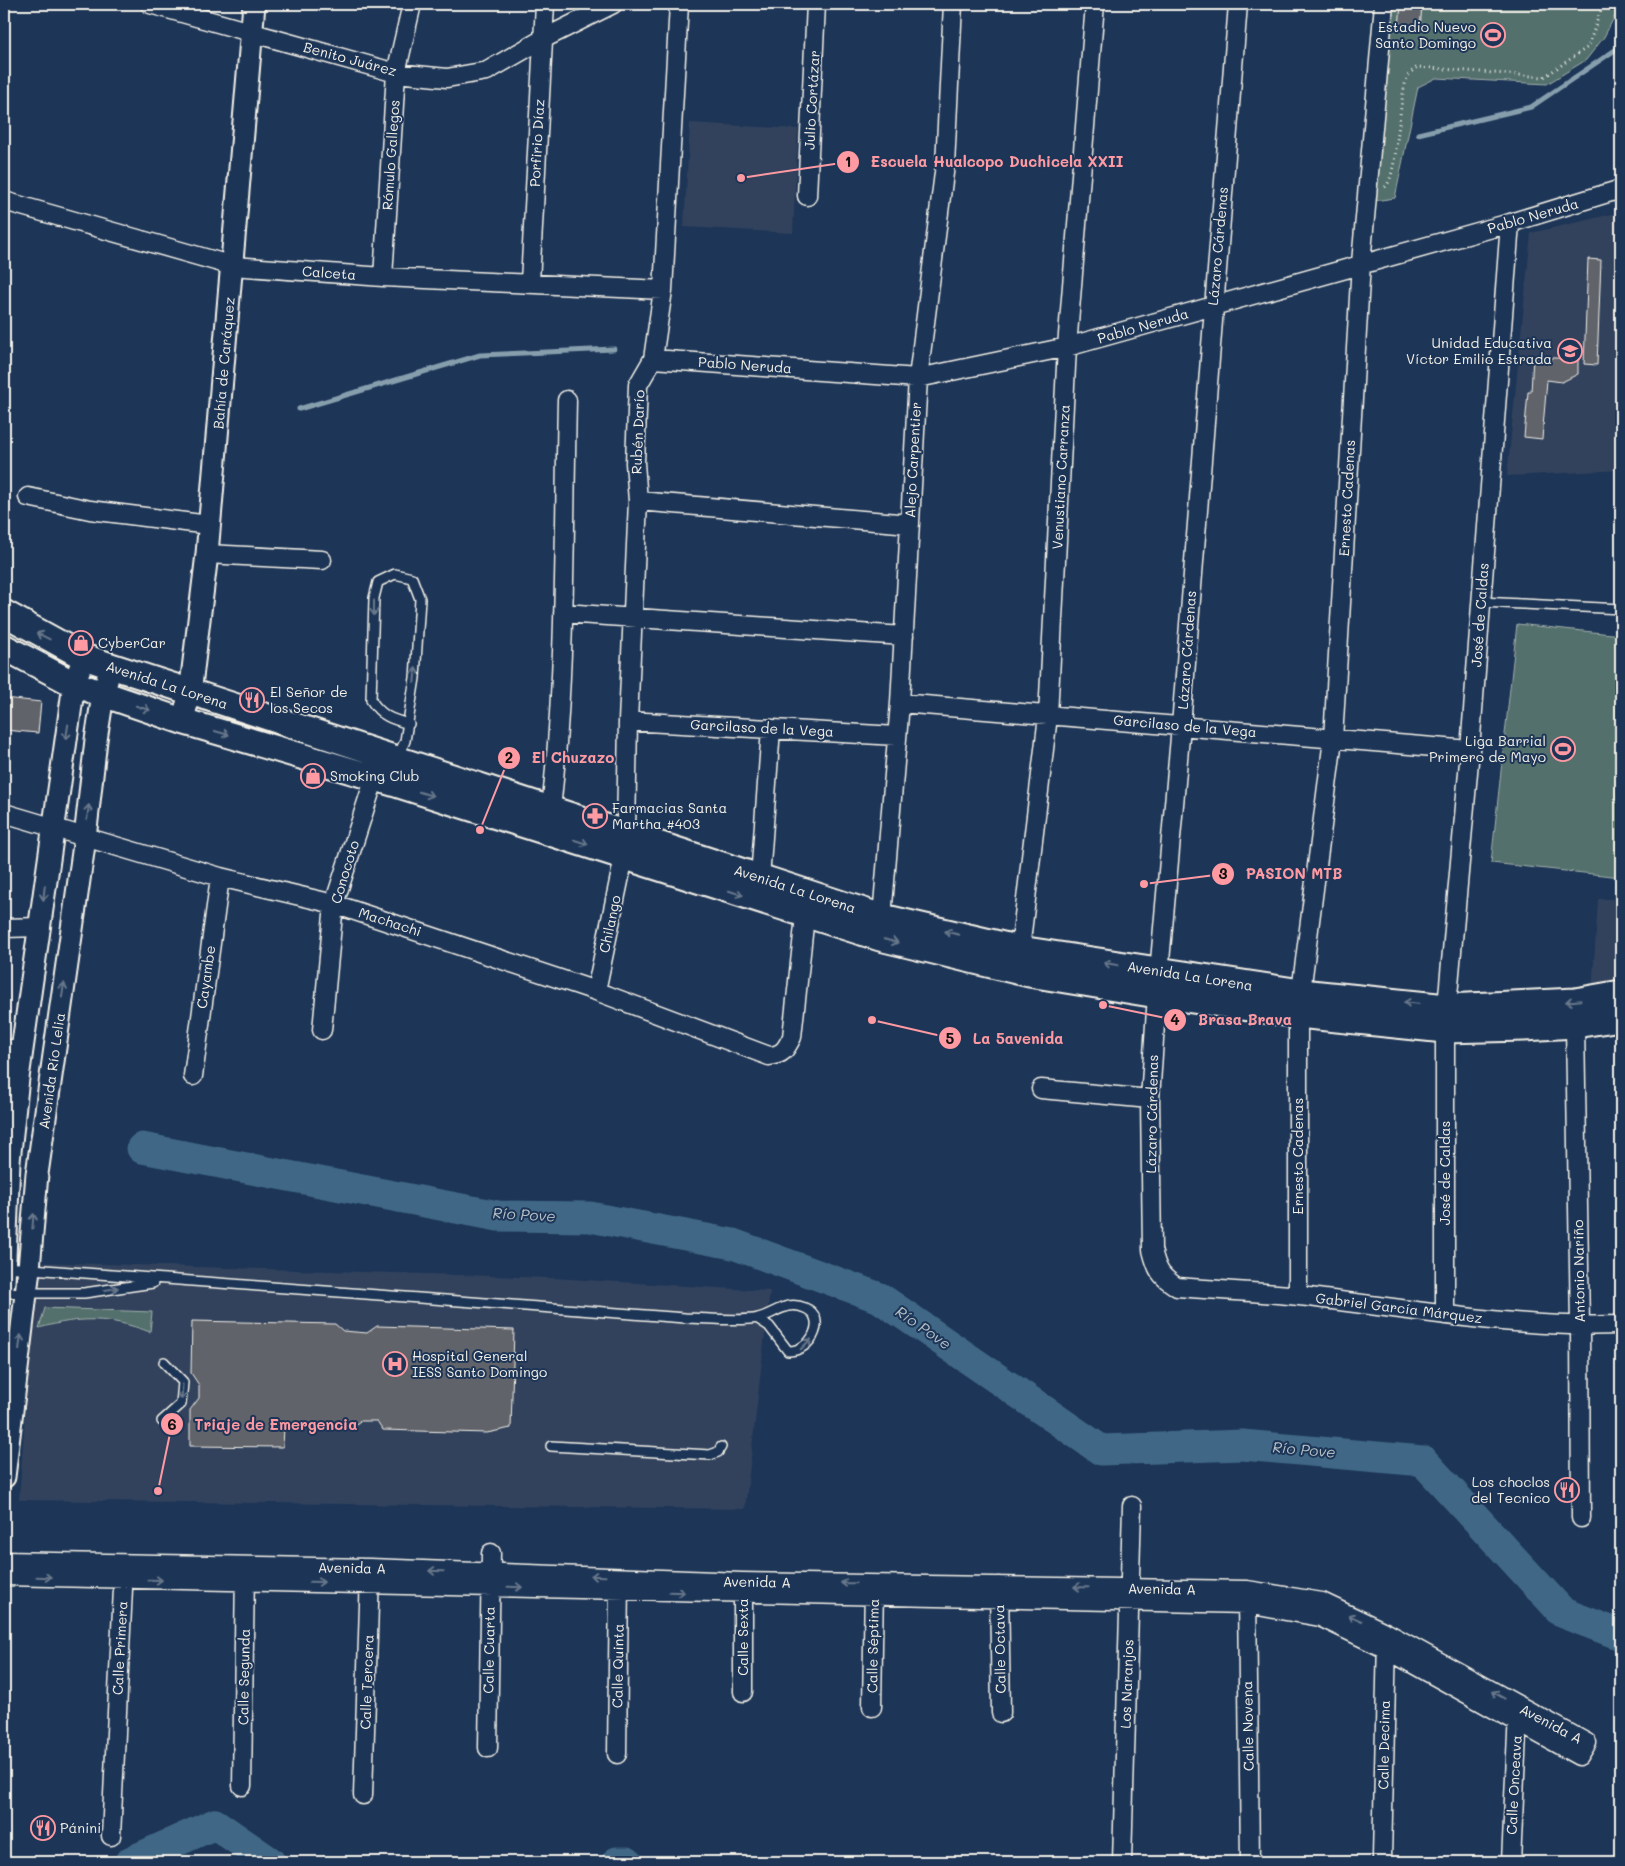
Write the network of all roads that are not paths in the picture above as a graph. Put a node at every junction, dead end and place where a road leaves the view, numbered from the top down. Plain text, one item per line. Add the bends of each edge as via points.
1 (150, 4) edge
2 (254, 4) edge
3 (412, 4) edge
4 (545, 4) edge
5 (613, 4) edge
6 (679, 4) edge
7 (816, 4) edge
8 (953, 4) edge
9 (1095, 4) edge
10 (1238, 4) edge
11 (1384, 4) edge
12 (252, 32) junction
13 (543, 39) junction
14 (396, 73) junction
15 (1621, 189) edge
16 (807, 196) dead end
17 (4, 201) edge
18 (1510, 224) junction
19 (1362, 264) junction
20 (233, 266) junction
21 (382, 277) junction
22 (530, 282) junction
23 (664, 290) junction
24 (1213, 306) junction
25 (1067, 347) junction
26 (652, 359) junction
27 (918, 378) junction
28 (567, 400) dead end
29 (28, 497) dead end
30 (638, 501) junction
31 (910, 524) junction
32 (210, 525) junction
33 (207, 554) junction
34 (322, 560) dead end
35 (1481, 602) junction
36 (1621, 609) edge
37 (4, 613) edge
38 (563, 613) junction
39 (633, 618) junction
40 (904, 636) junction
41 (4, 647) edge
42 (84, 657) junction
43 (111, 666) junction
44 (74, 684) junction
45 (190, 694) junction
46 (103, 696) junction
47 (900, 703) junction
48 (1048, 716) junction
49 (182, 721) junction
50 (628, 721) junction
51 (409, 724) junction
52 (1181, 726) junction
53 (771, 729) junction
54 (897, 736) junction
55 (1333, 738) junction
56 (1470, 750) junction
57 (397, 759) junction
58 (375, 778) junction
59 (551, 809) junction
60 (4, 813) edge
61 (52, 826) junction
62 (85, 838) junction
63 (625, 846) junction
64 (220, 877) junction
65 (760, 878) junction
66 (334, 904) junction
67 (805, 916) junction
68 (882, 917) junction
69 (41, 927) junction
70 (4, 928) edge
71 (1020, 949) junction
72 (1158, 984) junction
73 (596, 991) junction
74 (1621, 993) edge
75 (1300, 1004) junction
76 (1621, 1018) edge
77 (1446, 1019) junction
78 (1575, 1024) junction
79 (322, 1030) dead end
80 (13, 1049) edge
81 (193, 1076) dead end
82 (1041, 1089) dead end
83 (1150, 1099) junction
84 (6, 1161) edge
85 (29, 1270) junction
86 (4, 1275) edge
87 (164, 1281) junction
88 (1177, 1287) joint
89 (4, 1294) edge
90 (26, 1294) junction
91 (1298, 1296) junction
92 (1445, 1316) junction
93 (758, 1318) junction
94 (1621, 1324) edge
95 (1580, 1326) junction
96 (164, 1362) dead end
97 (162, 1421) dead end
98 (551, 1446) dead end
99 (721, 1447) dead end
100 (4, 1477) edge
101 (1132, 1506) dead end
102 (1581, 1518) dead end
103 (491, 1552) dead end
104 (4, 1561) edge
105 (124, 1571) junction
106 (245, 1574) junction
107 (4, 1576) edge
108 (370, 1576) junction
109 (491, 1580) junction
110 (619, 1583) junction
111 (743, 1588) junction
112 (874, 1590) junction
113 (999, 1592) junction
114 (1129, 1594) junction
115 (1247, 1597) junction
116 (1387, 1641) junction
117 (743, 1692) dead end
118 (872, 1707) dead end
119 (1001, 1713) dead end
120 (1518, 1715) joint
121 (488, 1748) dead end
122 (617, 1754) dead end
123 (242, 1786) dead end
124 (364, 1795) dead end
125 (111, 1836) dead end
126 (1382, 1858) dead end
127 (1122, 1862) edge
128 (1250, 1862) edge
129 (1511, 1862) edge

1 - 12 street, Benito Juárez
2 - 12 street, Bahía de Caráquez
3 - 14 street, Rómulo Gallegos
4 - 13 street, Porfirio Díaz
5 - 13 street, Benito Juárez
6 - 23 street, Rubén Darío
7 - 16 street, Julio Cortázar
8 - 27 street, Alejo Carpentier via 945,165
9 - 25 street, Venustiano Carranza
10 - 24 street, Lázaro Cárdenas
11 - 19 street, Ernesto Cadenas
12 - 14 street, Benito Juárez
12 - 20 street, Bahía de Caráquez
13 - 14 street, Benito Juárez via 487,71 447,78
13 - 22 street, Porfirio Díaz
14 - 21 street, Rómulo Gallegos
15 - 18 street, Pablo Neruda
17 - 20 street, Calceta
18 - 19 street, Pablo Neruda
18 - 35 street, José de Caldas
19 - 24 street, Pablo Neruda
19 - 55 street, Ernesto Cadenas
20 - 21 street, Calceta
20 - 32 street, Bahía de Caráquez
21 - 22 street, Calceta
22 - 23 street, Calceta
23 - 26 street, Rubén Darío
24 - 25 street, Pablo Neruda
24 - 52 street, Lázaro Cárdenas
25 - 27 street, Pablo Neruda
25 - 48 street, Venustiano Carranza
26 - 27 street, Pablo Neruda
26 - 30 street, Rubén Darío via 638,385 635,463
27 - 31 street, Alejo Carpentier
28 - 38 street
29 - 32 street via 90,510
30 - 31 street
30 - 39 street, Rubén Darío
31 - 40 street, Alejo Carpentier
32 - 33 street, Bahía de Caráquez
33 - 34 street
33 - 45 street, Bahía de Caráquez
35 - 36 lane
35 - 56 street, José de Caldas
42 -> 37 main road, Avenida La Lorena
38 - 39 street
38 - 59 street via 558,752
39 - 40 street
39 - 50 street, Rubén Darío
40 - 47 street, Alejo Carpentier
41 - 44 main road, Avenida La Lorena
42 - 43 main road, Avenida La Lorena
42 - 44 street
43 - 45 main road, Avenida La Lorena
43 - 46 street, Avenida Río Lelia
44 - 46 main road, Avenida La Lorena
44 -> 61 street
45 - 49 street, Bahía de Caráquez
45 - 57 main road, Avenida La Lorena
46 -> 49 main road, Avenida La Lorena
62 -> 46 street, Avenida Río Lelia
47 - 48 street, Garcilaso de la Vega
47 - 54 street, Alejo Carpentier
48 - 52 street, Garcilaso de la Vega
48 - 71 street, Venustiano Carranza
49 -> 58 main road, Avenida La Lorena
50 - 53 street, Garcilaso de la Vega
50 - 63 street, Rubén Darío
51 -> 51 lane via 420,599 412,578 395,574 378,582 374,598 371,700 378,712
51 - 57 lane
52 - 55 street, Garcilaso de la Vega
52 - 72 street, Lázaro Cárdenas
53 - 54 street, Garcilaso de la Vega
53 - 65 street
54 - 68 street, Alejo Carpentier
55 - 56 street, Garcilaso de la Vega
55 - 75 street, Ernesto Cadenas
56 - 77 street, José de Caldas
57 - 59 main road, Avenida La Lorena
58 -> 63 main road, Avenida La Lorena
58 - 66 street, Conocoto
59 - 63 main road, Avenida La Lorena
60 - 61 street, Machachi
61 - 62 street, Machachi
61 -> 69 street
62 - 64 street, Machachi
85 -> 62 street, Avenida Río Lelia via 37,1174
63 - 65 main road, Avenida La Lorena
63 -> 67 main road, Avenida La Lorena
63 - 73 street, Chilango
64 - 66 street, Machachi
64 - 81 street, Cayambe
65 - 68 main road, Avenida La Lorena
66 - 73 street, Machachi
66 - 79 street, Conocoto
67 -> 72 main road, Avenida La Lorena via 1029,974
67 - 73 street, Machachi via 792,1037 786,1050 778,1056 769,1056
71 -> 68 main road, Avenida La Lorena
69 - 70 street
69 - 80 street
72 -> 71 main road, Avenida La Lorena
72 - 75 main road, Avenida La Lorena
72 - 83 street, Lázaro Cárdenas
74 -> 77 main road, Avenida La Lorena
75 - 77 main road, Avenida La Lorena
75 - 91 street, Ernesto Cadenas
76 - 78 main road, Avenida La Lorena
77 - 78 main road, Avenida La Lorena
77 - 92 street, José de Caldas
78 - 95 street, Antonio Nariño
80 - 84 street
82 - 83 street
83 - 88 street, Lázaro Cárdenas via 1152,1250 1163,1278
84 - 86 street
85 - 86 lane
85 - 87 lane via 85,1272
85 - 90 street, Avenida Río Lelia
90 -> 87 lane via 84,1293
87 - 93 lane via 658,1316
88 - 91 street, Gabriel García Márquez
89 - 90 lane
100 -> 90 street, Avenida Río Lelia
91 - 92 street, Gabriel García Márquez
92 - 95 street, Gabriel García Márquez
93 -> 93 lane via 769,1326 788,1351 798,1351 808,1345 814,1334 816,1320 807,1308 786,1305
94 - 95 street, Gabriel García Márquez
95 - 102 street, Antonio Nariño
96 -> 97 lane via 182,1382 181,1404
98 - 99 lane via 710,1455
101 - 114 street, Los Naranjos
103 - 109 street, Calle Cuarta
104 - 105 street, Avenida A
105 - 106 street, Avenida A
107 -> 105 street, Avenida A
105 - 125 street, Calle Primera
106 - 108 street, Avenida A
106 - 123 street, Calle Segunda
108 - 109 street, Avenida A
108 - 124 street, Calle Tercera
109 - 110 street, Avenida A
109 - 121 street, Calle Cuarta
110 - 111 street, Avenida A
110 - 122 street, Calle Quinta
111 - 112 street, Avenida A
111 - 117 street, Calle Sexta
112 - 113 street, Avenida A
112 - 118 street, Calle Séptima
113 - 114 street, Avenida A
113 - 119 street, Calle Octava
114 - 115 street, Avenida A
114 - 127 street, Los Naranjos
115 - 116 street, Avenida A via 1322,1602
115 - 128 street, Calle Novena
116 - 120 street, Avenida A
116 - 126 street, Calle Decima
120 - 129 street, Calle Onceava

